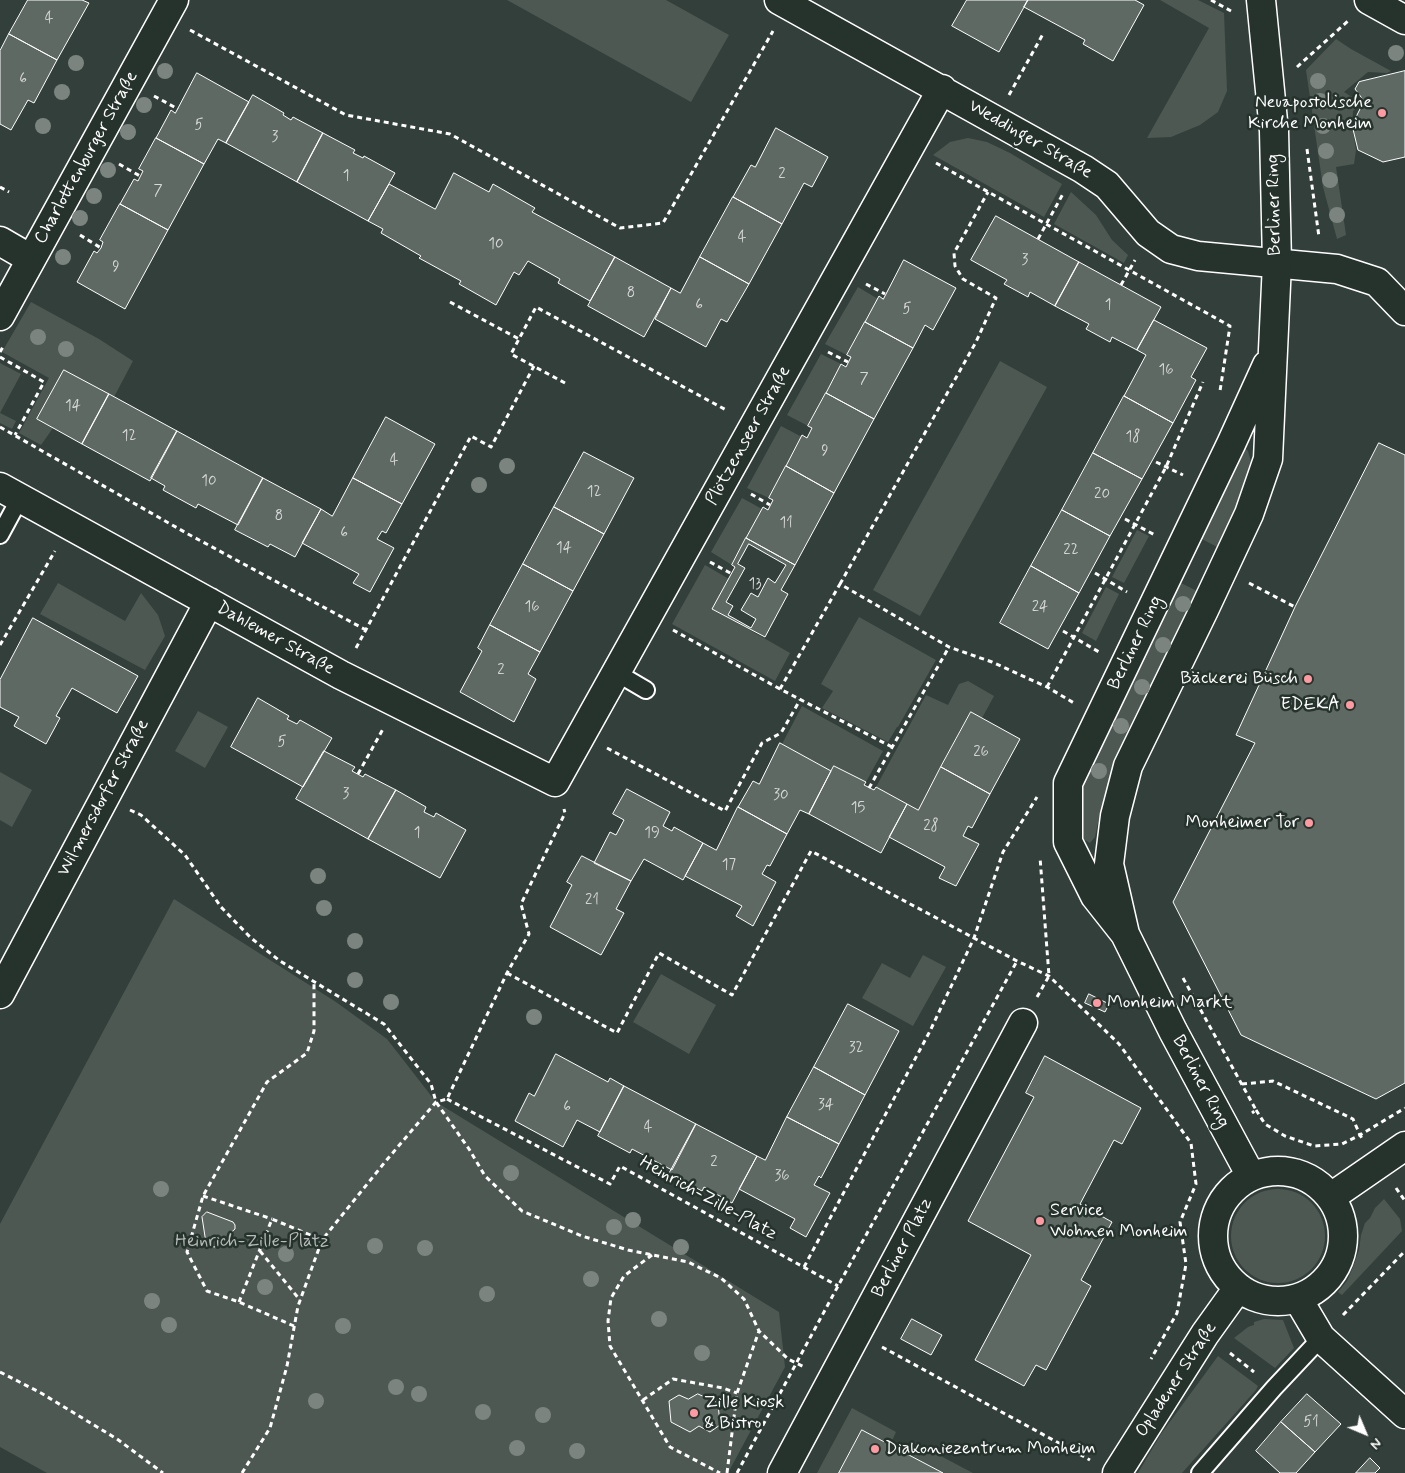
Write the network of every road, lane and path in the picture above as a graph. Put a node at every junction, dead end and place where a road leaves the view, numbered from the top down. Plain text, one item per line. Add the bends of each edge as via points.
1 (1262, 0) edge
2 (1370, 1) edge
3 (784, 2) edge
4 (169, 8) edge
5 (1405, 20) edge
6 (1043, 34) dead end
7 (1296, 68) dead end
8 (942, 89) junction
9 (152, 95) dead end
10 (178, 109) dead end
11 (996, 120) junction
12 (1306, 144) dead end
13 (909, 148) junction
14 (115, 162) dead end
15 (140, 176) dead end
16 (1068, 185) dead end
17 (0, 187) edge
18 (9, 192) dead end
19 (988, 192) junction
20 (1046, 224) junction
21 (76, 233) dead end
22 (1038, 239) dead end
23 (0, 241) edge
24 (101, 248) dead end
25 (1138, 255) dead end
26 (31, 258) junction
27 (1277, 263) junction
28 (1324, 267) junction
29 (1129, 270) junction
30 (865, 284) dead end
31 (1121, 284) dead end
32 (885, 294) dead end
33 (450, 302) dead end
34 (1405, 311) edge
35 (0, 316) edge
36 (1230, 326) dead end
37 (519, 339) junction
38 (821, 348) dead end
39 (1274, 350) junction
40 (0, 357) edge
41 (848, 362) dead end
42 (534, 366) junction
43 (1203, 382) dead end
44 (565, 383) dead end
45 (755, 425) junction
46 (0, 427) edge
47 (15, 435) junction
48 (1156, 462) dead end
49 (1166, 467) junction
50 (1186, 476) dead end
51 (10, 493) edge
52 (750, 493) dead end
53 (770, 505) dead end
54 (1125, 518) dead end
55 (1136, 524) junction
56 (0, 535) edge
57 (1157, 536) dead end
58 (59, 543) dead end
59 (705, 559) dead end
60 (1095, 573) dead end
61 (732, 574) dead end
62 (1104, 579) junction
63 (840, 584) junction
64 (1130, 594) dead end
65 (209, 602) junction
66 (648, 616) junction
67 (366, 630) junction
68 (1063, 631) dead end
69 (1074, 637) junction
70 (0, 646) edge
71 (948, 647) junction
72 (1102, 653) dead end
73 (617, 673) junction
74 (341, 675) junction
75 (1047, 687) junction
76 (780, 689) junction
77 (646, 690) dead end
78 (800, 700) junction
79 (1077, 705) dead end
80 (386, 723) dead end
81 (581, 735) junction
82 (892, 747) junction
83 (358, 774) dead end
84 (555, 782) junction
85 (869, 788) dead end
86 (1038, 796) dead end
87 (103, 798) junction
88 (1040, 862) dead end
89 (1125, 934) junction
90 (974, 938) junction
91 (1017, 962) junction
92 (507, 973) junction
93 (1048, 976) junction
94 (1182, 976) dead end
95 (314, 981) junction
96 (0, 994) edge
97 (1023, 1023) joint
98 (1242, 1084) junction
99 (447, 1099) junction
100 (436, 1102) junction
101 (1405, 1108) edge
102 (1256, 1110) junction
103 (1224, 1128) junction
104 (1360, 1135) junction
105 (1191, 1143) junction
106 (1405, 1146) edge
107 (1379, 1164) junction
108 (1251, 1176) junction
109 (203, 1196) junction
110 (1332, 1197) junction
111 (272, 1219) junction
112 (322, 1240) junction
113 (260, 1250) junction
114 (1405, 1251) edge
115 (653, 1255) junction
116 (804, 1267) junction
117 (838, 1286) junction
118 (1238, 1288) junction
119 (1298, 1299) junction
120 (300, 1300) junction
121 (239, 1302) junction
122 (294, 1326) junction
123 (759, 1331) junction
124 (858, 1333) junction
125 (1321, 1338) junction
126 (1225, 1349) dead end
127 (1148, 1362) dead end
128 (796, 1364) junction
129 (0, 1372) edge
130 (832, 1380) junction
131 (1274, 1388) junction
132 (737, 1393) junction
133 (643, 1400) junction
134 (1405, 1414) edge
135 (1089, 1467) dead end
136 (163, 1473) edge
137 (242, 1473) edge
138 (720, 1473) edge
139 (727, 1473) edge
140 (738, 1473) edge
141 (782, 1473) edge
142 (1117, 1473) edge
143 (1200, 1473) edge

1 - 27 street, Berliner Ring via 1274,131
2 - 5 street
2 - 7 path
3 - 4 path via 664,223 620,228 450,134 346,115
3 - 8 street, Weddinger Straße
4 - 26 street, Charlottenburger Straße
6 - 11 path
8 - 11 street, Weddinger Straße
8 - 13 street, Plötzenseer Straße
9 - 10 path
11 - 27 street, Weddinger Straße via 1107,185 1148,233 1171,248 1198,256
12 - 28 path
13 - 19 path
13 - 45 street, Plötzenseer Straße
14 - 15 path
16 - 20 path
17 - 18 path
19 - 20 path
19 - 63 path via 954,253 955,266 963,279 996,298 976,342
20 - 22 path
20 - 29 path
21 - 24 path
23 - 26 street
25 - 29 path
26 - 35 street, Charlottenburger Straße
27 - 28 street, Weddinger Straße
27 - 39 street, Berliner Ring
28 - 34 street, Weddinger Straße via 1377,282
29 - 31 path
29 - 36 path
30 - 32 path
33 - 37 path
37 - 42 path via 512,354
37 - 45 path via 536,307
38 - 41 path
39 - 89 street, Berliner Ring via 1268,459 1250,514 1128,766 1115,816 1109,864
39 - 89 street, Berliner Ring via 1068,783 1068,842 1095,896
40 - 47 path via 44,382
42 - 44 path
42 - 67 path via 491,447 471,436
43 - 49 path
45 - 66 street, Plötzenseer Straße
46 - 47 path
47 - 67 path via 188,534
48 - 49 path
49 - 50 path
49 - 55 path
51 - 56 lane
51 - 65 street, Dahlemer Straße
52 - 53 path
54 - 55 path
55 - 57 path
55 - 62 path
58 - 70 path
59 - 61 path
60 - 62 path
62 - 64 path
62 - 69 path
63 - 71 path
63 - 76 path
65 - 74 street, Dahlemer Straße
65 - 87 street, Wilmersdorfer Straße
66 - 73 street, Plötzenseer Straße
66 - 76 path
67 - 74 path
68 - 69 path
69 - 72 path
69 - 75 path
71 - 75 path via 992,662
71 - 82 path
73 - 77 lane
73 - 81 street, Plötzenseer Straße
74 - 84 street, Dahlemer Straße
75 - 79 path
76 - 78 path
78 - 81 path via 781,733 762,743 725,811
78 - 82 path
80 - 83 path
81 - 84 street, Plötzenseer Straße
82 - 85 path
84 - 92 path via 565,813 521,904 529,934
86 - 90 path via 1003,852
87 - 95 path via 141,815 184,855 221,907 251,938 280,961
87 - 96 street, Wilmersdorfer Straße
88 - 93 path
89 - 103 street, Berliner Ring
90 - 91 path
90 - 92 path via 811,851 732,995 659,954 617,1033
90 - 116 path via 930,1031
91 - 93 path
91 - 117 path
92 - 99 path
93 - 97 path
93 - 105 path via 1119,1044
94 - 98 path
95 - 100 path via 384,1024 430,1084
95 - 109 path via 314,1031 307,1052 267,1082
97 - 124 street, Berliner Platz
98 - 102 path
98 - 104 path via 1273,1081 1353,1119
99 - 100 path
99 - 116 path, Heinrich-Zille-Platz via 610,1184 620,1166
100 - 112 path
100 - 115 path via 485,1176 522,1211 582,1236
101 - 104 path
102 - 103 path
102 - 104 path via 1265,1124 1284,1136 1314,1146 1342,1144
103 - 105 path
103 - 108 street, Berliner Ring
104 - 107 path
105 - 127 path via 1196,1184 1180,1222 1186,1264 1177,1313
106 - 107 street
107 - 110 street
108 - 110 street via 1286,1170 1304,1175
108 - 118 street via 1232,1188 1219,1207 1213,1228 1214,1251 1223,1272
109 - 111 path
109 - 121 path via 187,1252 207,1291
110 - 119 street via 1341,1215 1344,1236 1341,1256 1331,1275
111 - 112 path
111 - 113 path
112 - 120 path
113 - 120 path
113 - 121 path
114 - 125 path
115 - 123 path via 688,1262 721,1278 744,1300
115 - 133 path via 624,1276 611,1298 608,1321 610,1346
116 - 117 path
117 - 128 path
118 - 119 street via 1256,1298
118 - 142 street, Opladener Straße
119 - 125 street
120 - 122 path
121 - 122 path
122 - 137 path via 270,1428
123 - 128 path
123 - 132 path
124 - 130 street, Berliner Platz
124 - 135 path via 1092,1461
125 - 131 lane
125 - 134 street
126 - 131 path
128 - 130 path
128 - 140 path
129 - 136 path via 108,1434
130 - 141 street, Berliner Platz
131 - 143 lane
132 - 133 path via 673,1379
132 - 139 path
133 - 138 path via 670,1447

